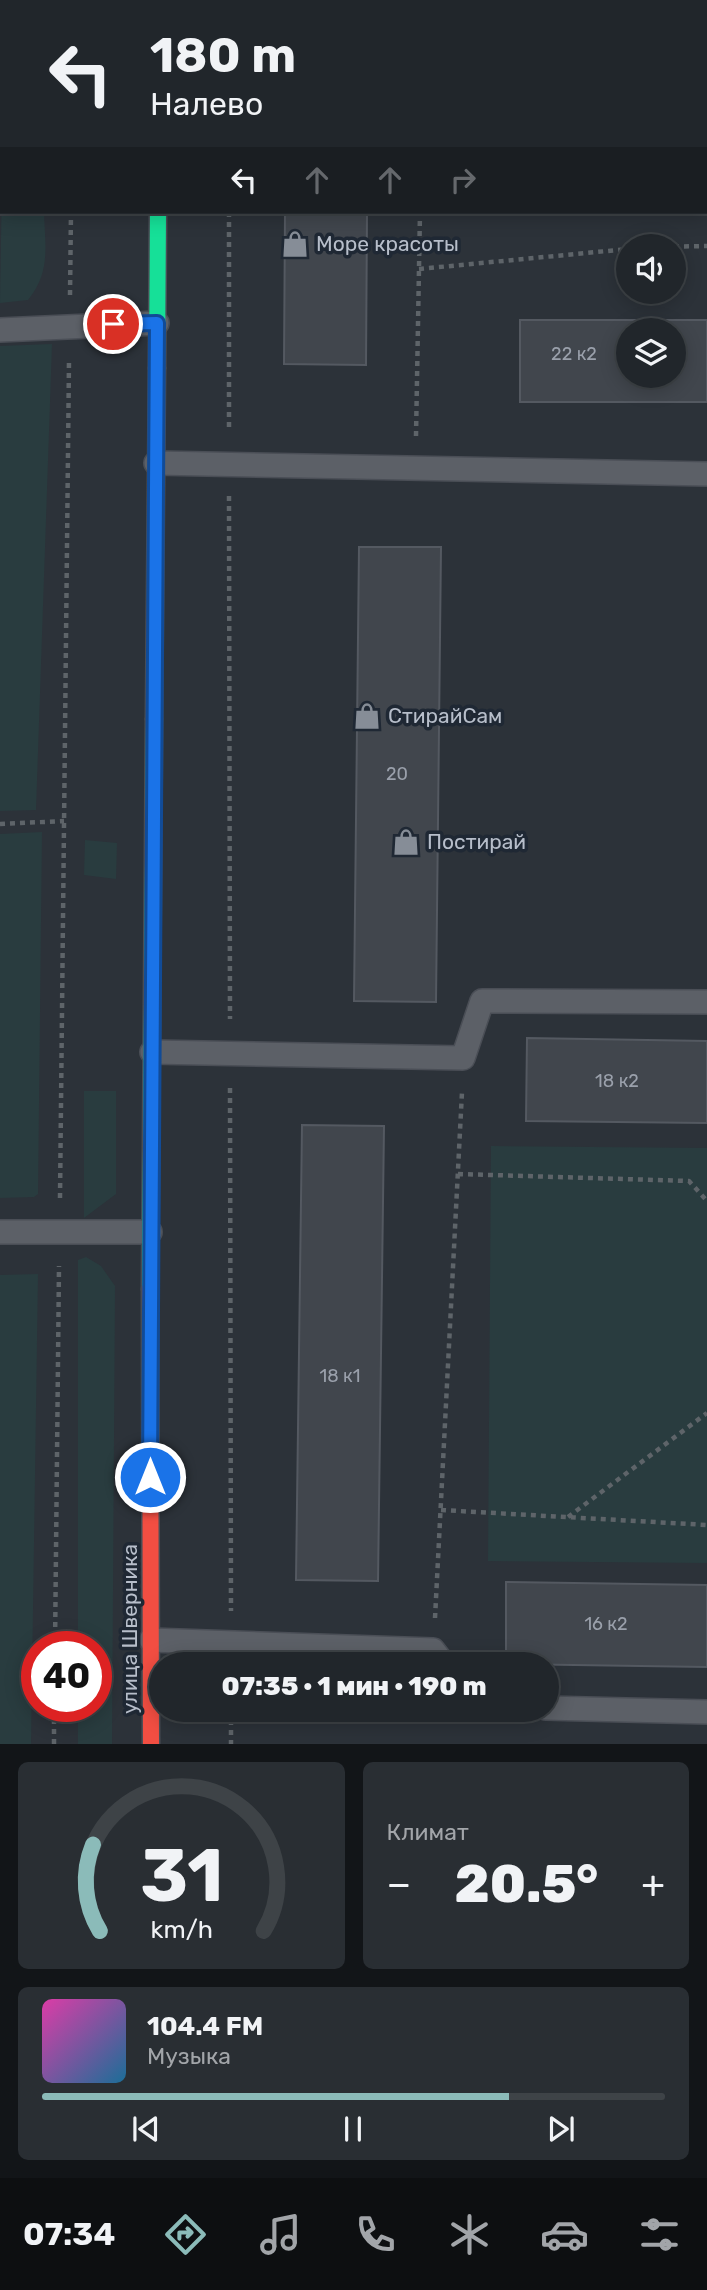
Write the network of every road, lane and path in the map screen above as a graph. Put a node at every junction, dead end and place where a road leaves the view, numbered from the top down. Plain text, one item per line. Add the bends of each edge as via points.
1 (71, 214) edge
2 (158, 214) edge
3 (229, 214) edge
4 (420, 214) edge
5 (686, 246) edge
6 (707, 246) edge
7 (616, 250) edge
8 (419, 269) junction
9 (157, 323) junction
10 (69, 326) junction
11 (0, 330) edge
12 (156, 463) junction
13 (229, 465) junction
14 (415, 469) junction
15 (707, 474) edge
16 (64, 821) junction
17 (0, 824) edge
18 (707, 1002) edge
19 (152, 1052) junction
20 (230, 1054) junction
21 (463, 1058) junction
22 (458, 1174) junction
23 (707, 1200) edge
24 (59, 1232) junction
25 (150, 1232) junction
26 (0, 1233) edge
27 (707, 1413) edge
28 (441, 1510) junction
29 (567, 1517) junction
30 (707, 1525) edge
31 (55, 1631) edge
32 (151, 1640) junction
33 (231, 1645) junction
34 (352, 1652) edge
35 (439, 1652) edge
36 (559, 1708) edge
37 (707, 1712) edge
38 (54, 1722) edge
39 (231, 1722) edge
40 (54, 1744) edge
41 (151, 1744) edge
42 (231, 1744) edge

1 - 10 path
2 - 9 street, улица Шверника
3 - 13 path
4 - 8 path
5 - 6 path
7 - 8 path
8 - 14 path
9 - 10 lane
9 - 12 street, улица Шверника
10 - 11 lane
10 - 16 path
12 - 13 lane
12 - 19 street, улица Шверника
13 - 14 lane
13 - 20 path
14 - 15 lane
16 - 17 path
16 - 24 path
18 - 21 lane via 482,1001
19 - 20 lane
19 - 25 street, улица Шверника
20 - 21 lane
20 - 33 path
21 - 22 path
22 - 23 path via 689,1181
22 - 28 path
24 - 25 lane
24 - 26 lane
24 - 31 path
25 - 32 street, улица Шверника
27 - 29 path
28 - 29 path
28 - 35 path
29 - 30 path
32 - 33 lane
32 - 41 street, улица Шверника
33 - 34 lane
36 - 37 lane
38 - 40 path
39 - 42 path

